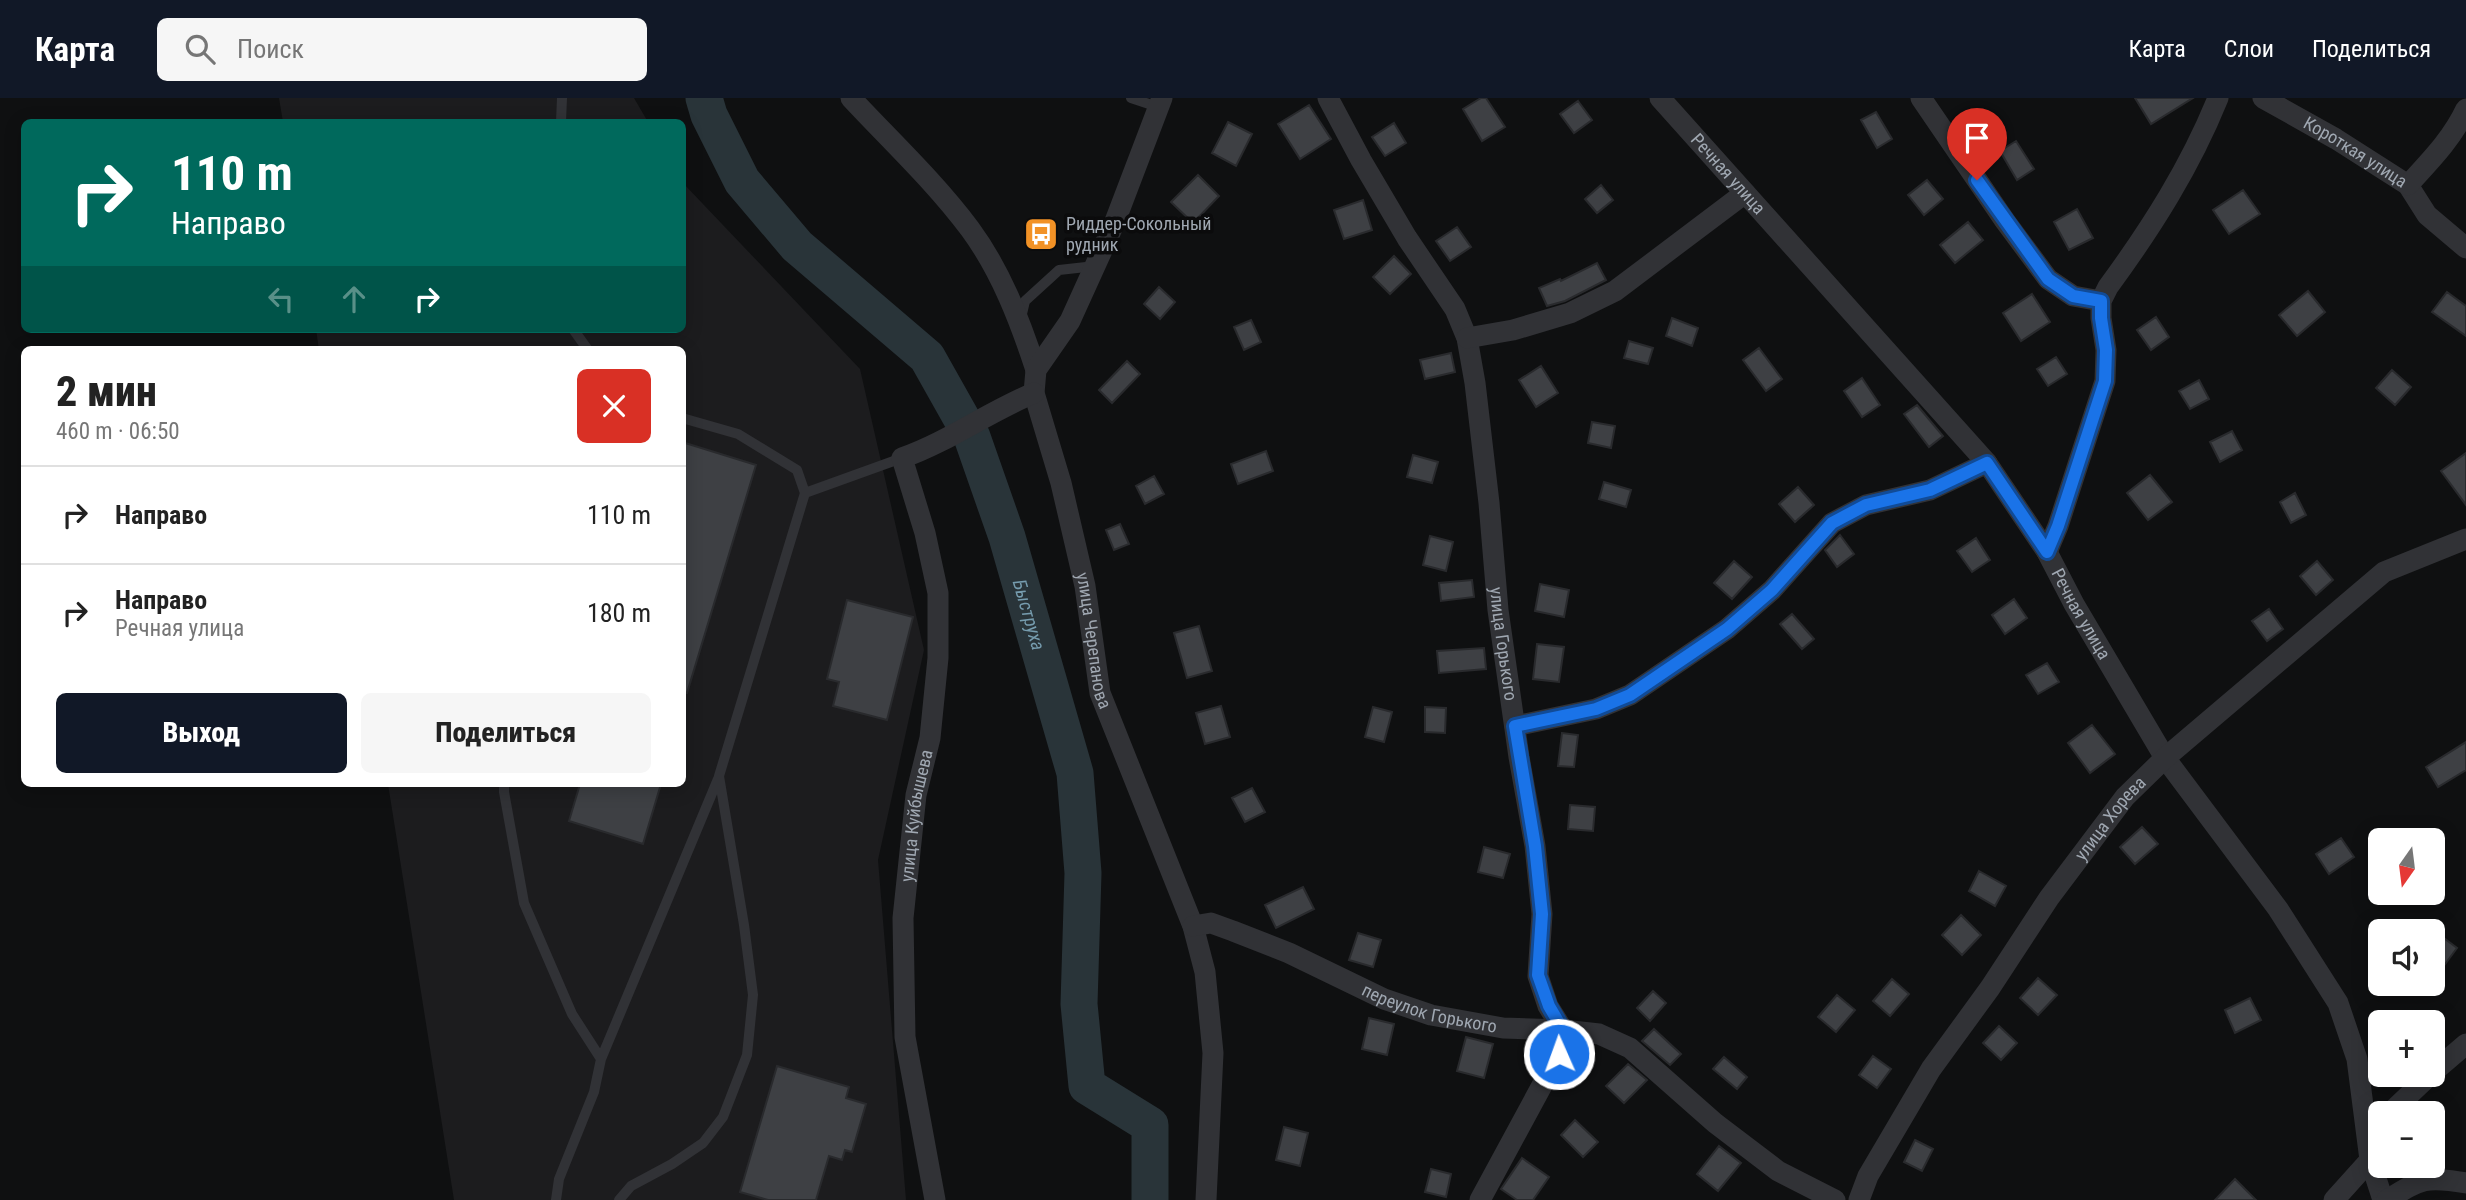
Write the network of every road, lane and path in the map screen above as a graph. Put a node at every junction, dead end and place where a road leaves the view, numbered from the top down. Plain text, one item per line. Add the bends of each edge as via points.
1 (562, 98) edge
2 (851, 98) edge
3 (1131, 98) edge
4 (1328, 98) edge
5 (1660, 98) edge
6 (1921, 98) edge
7 (2218, 98) edge
8 (2263, 98) edge
9 (1160, 103) edge
10 (2466, 109) edge
11 (561, 119) edge
12 (2408, 185) junction
13 (1745, 193) junction
14 (2466, 248) edge
15 (1095, 266) junction
16 (2101, 301) junction
17 (1020, 323) junction
18 (1468, 338) junction
19 (1036, 370) junction
20 (1034, 393) junction
21 (686, 419) edge
22 (902, 458) junction
23 (1987, 463) junction
24 (805, 493) junction
25 (2466, 538) edge
26 (2047, 552) junction
27 (1515, 726) junction
28 (2165, 758) junction
29 (719, 776) junction
30 (505, 787) edge
31 (1193, 926) junction
32 (1563, 1030) junction
33 (2466, 1044) edge
34 (601, 1059) junction
35 (2445, 1063) edge
36 (2418, 1087) edge
37 (2403, 1101) edge
38 (2368, 1104) edge
39 (2368, 1162) edge
40 (2377, 1178) edge
41 (2466, 1183) edge
42 (556, 1200) edge
43 (619, 1200) edge
44 (935, 1200) edge
45 (1206, 1200) edge
46 (1480, 1200) edge
47 (1835, 1200) edge
48 (1859, 1200) edge
49 (2334, 1200) edge
50 (2385, 1200) edge

1 - 11 lane
2 - 17 street via 971,230
3 - 9 lane
4 - 18 street, улица Горького via 1360,160 1455,309
5 - 13 street, Речная улица
6 - 16 street via 2048,279 2073,296
7 - 16 street via 2175,188
8 - 12 street, Короткая улица
9 - 15 street, улица Черепанова
10 - 12 street via 2440,151
12 - 14 street, Короткая улица via 2427,215
13 - 18 street via 1615,291 1570,313
13 - 23 street, Речная улица
15 - 17 lane via 1059,270 1025,301
15 - 19 street, улица Черепанова via 1070,321
16 - 26 street via 2105,381
17 - 19 street
18 - 27 street, улица Горького via 1497,610
19 - 20 street, улица Черепанова
20 - 22 street
20 - 31 street, улица Черепанова via 1085,586 1100,693
21 - 24 lane via 738,435 797,470
22 - 24 lane
22 - 44 street, улица Куйбышева via 938,593 938,658 930,738 916,795 903,918 905,1037
23 - 26 street, Речная улица
23 - 27 street via 1930,490 1866,505 1832,523 1772,590 1727,629 1630,695 1596,709
24 - 29 lane
25 - 28 street, улица Хорева via 2384,572
26 - 28 street, Речная улица
27 - 32 street, улица Горького via 1542,914 1538,975
28 - 38 street, Речная улица via 2278,909 2338,1003
28 - 48 street, улица Хорева via 2126,797 2049,898 1931,1069 1868,1176
29 - 34 lane
29 - 43 lane via 753,995 747,1055 723,1117 703,1143 631,1186
30 - 34 lane via 524,903 572,1014
31 - 32 street, переулок Горького via 1211,923 1222,927 1431,1015 1503,1028
31 - 45 street, улица Черепанова via 1205,972 1213,1053
32 - 46 street via 1559,1054
32 - 47 street, переулок Горького via 1599,1034 1630,1048 1714,1123 1778,1171
33 - 35 street
34 - 42 lane via 594,1092 559,1179
36 - 37 street
39 - 49 street
40 - 50 street, Речная улица
41 - 50 street via 2425,1179

